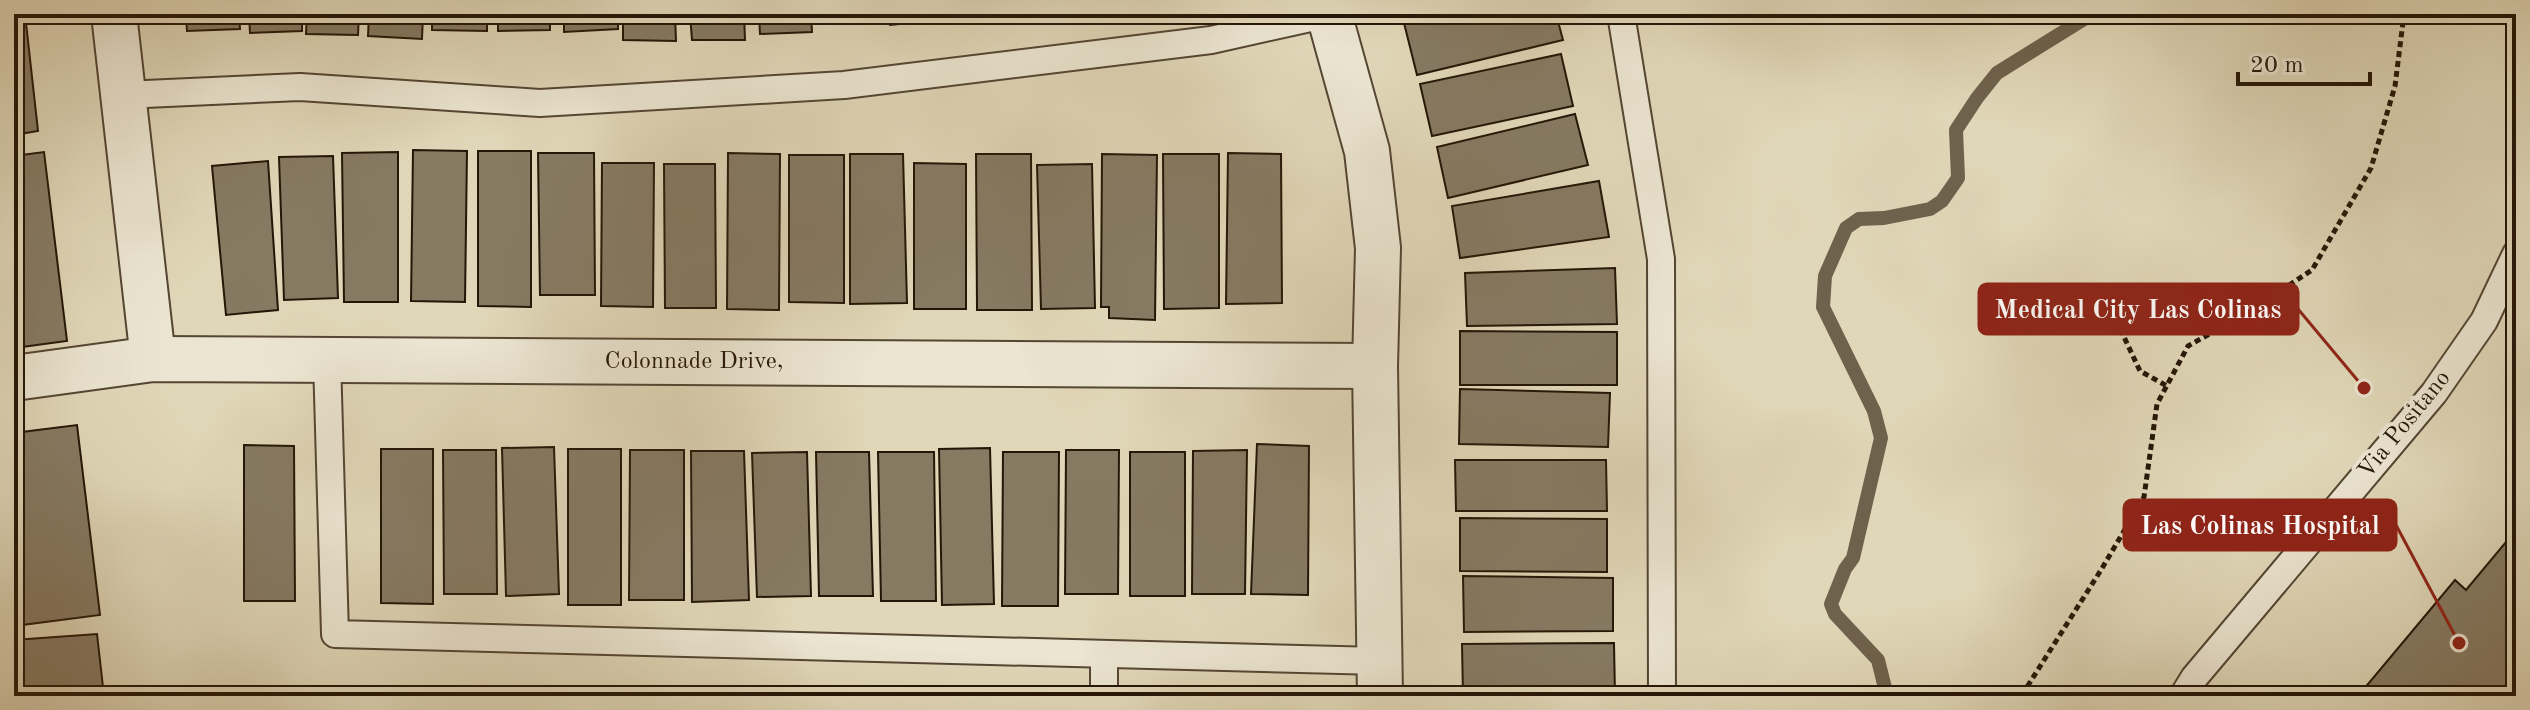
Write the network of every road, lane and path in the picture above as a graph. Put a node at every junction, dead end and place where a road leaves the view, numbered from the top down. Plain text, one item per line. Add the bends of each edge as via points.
1 (114, 14) edge
2 (1328, 14) edge
3 (1621, 14) edge
4 (2404, 14) edge
5 (123, 95) junction
6 (2516, 254) edge
7 (2116, 320) dead end
8 (153, 359) junction
9 (327, 360) junction
10 (1375, 366) junction
11 (14, 378) edge
12 (2167, 386) junction
13 (1104, 654) junction
14 (1380, 678) edge
15 (1104, 696) edge
16 (1662, 696) edge
17 (2025, 696) edge
18 (2183, 696) edge

1 - 5 street
2 - 5 lane via 1211,40 844,85 540,103 300,87
2 - 10 street via 1367,151 1378,248
3 - 16 lane via 1661,259
4 - 12 path via 2395,86 2371,168 2312,270 2188,346
5 - 8 street
6 - 18 lane, Via Positano via 2484,321 2434,393
7 - 12 path via 2140,371
8 - 9 street, Colonnade Drive,
8 - 11 street, Colonnade Drive,
9 - 10 street, Colonnade Drive,
9 - 13 lane via 335,634
10 - 14 street
12 - 17 path via 2157,404 2144,497
13 - 14 lane
13 - 15 lane

